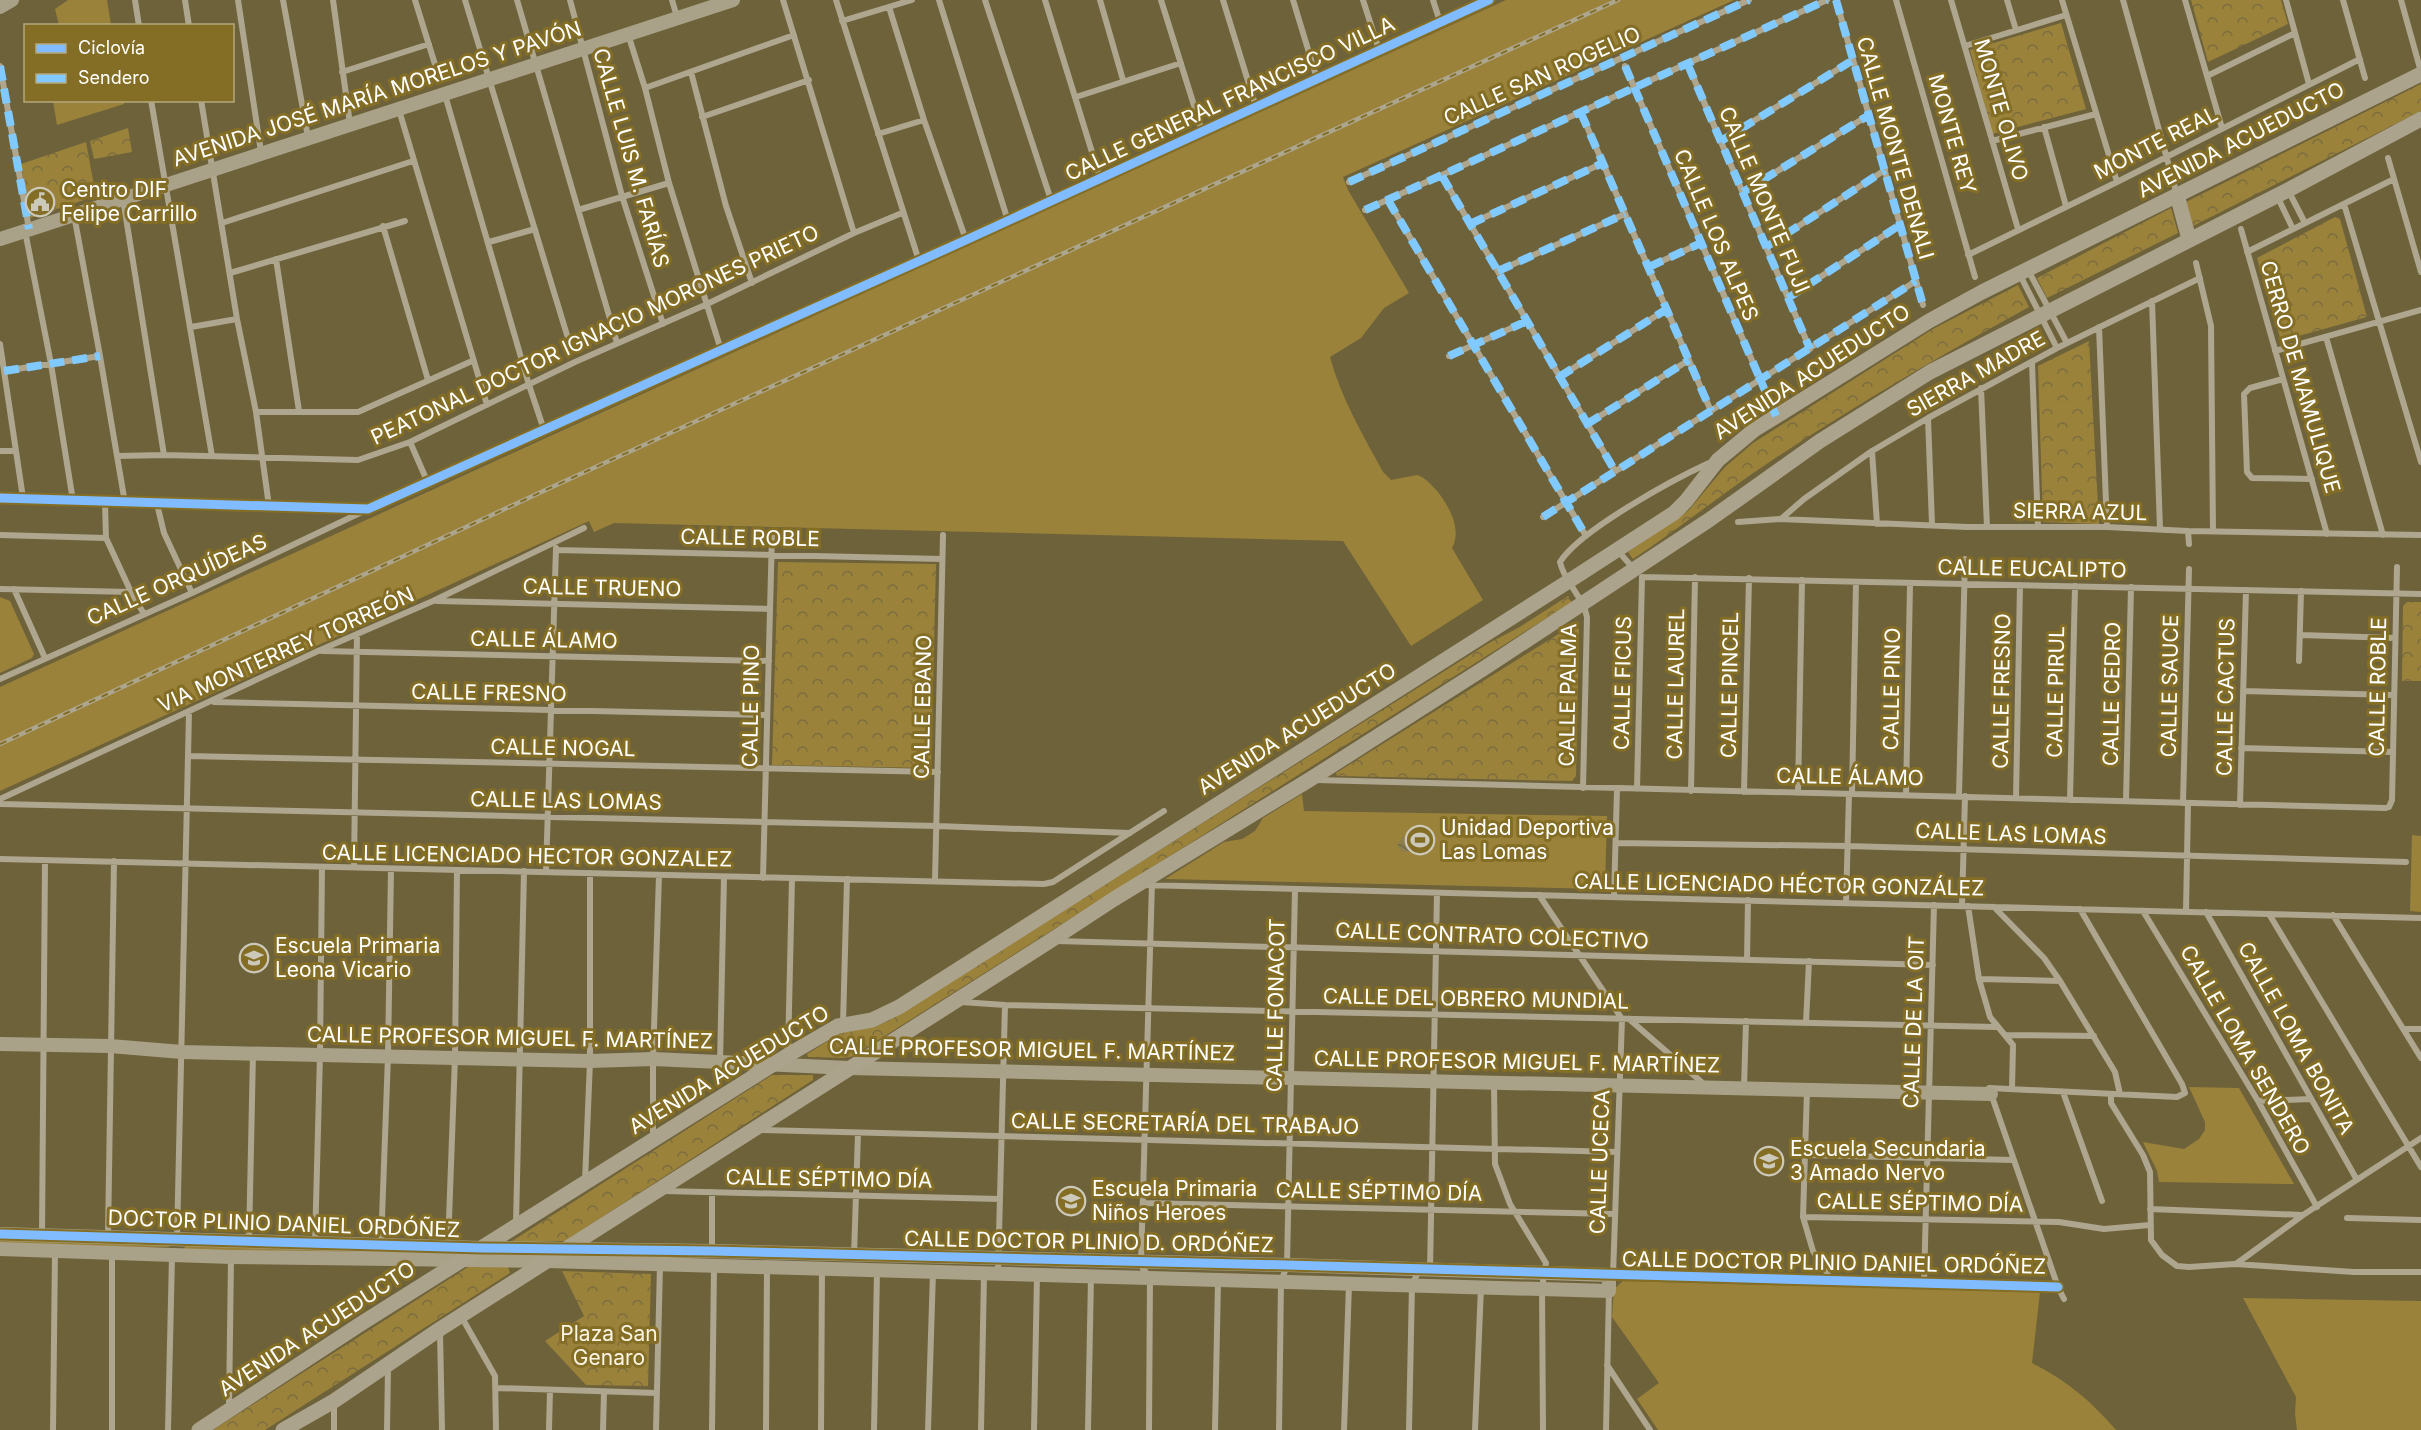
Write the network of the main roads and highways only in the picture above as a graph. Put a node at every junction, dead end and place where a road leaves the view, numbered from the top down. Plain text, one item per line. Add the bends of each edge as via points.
1 (2421, 73) edge
2 (2421, 119) edge
3 (2177, 195) junction
4 (2189, 239) junction
5 (199, 1430) edge
6 (283, 1430) edge

1 - 3 main road, AVENIDA ACUEDUCTO
2 - 4 main road
3 - 4 main road
3 - 5 main road, AVENIDA ACUEDUCTO via 1929,321 1776,416 1718,460 1680,507 1569,581 899,1008 872,1020 843,1024 773,1064
4 - 6 main road via 1948,361 1820,441 1638,573 1583,603 1152,880 1136,885 461,1315 334,1401

